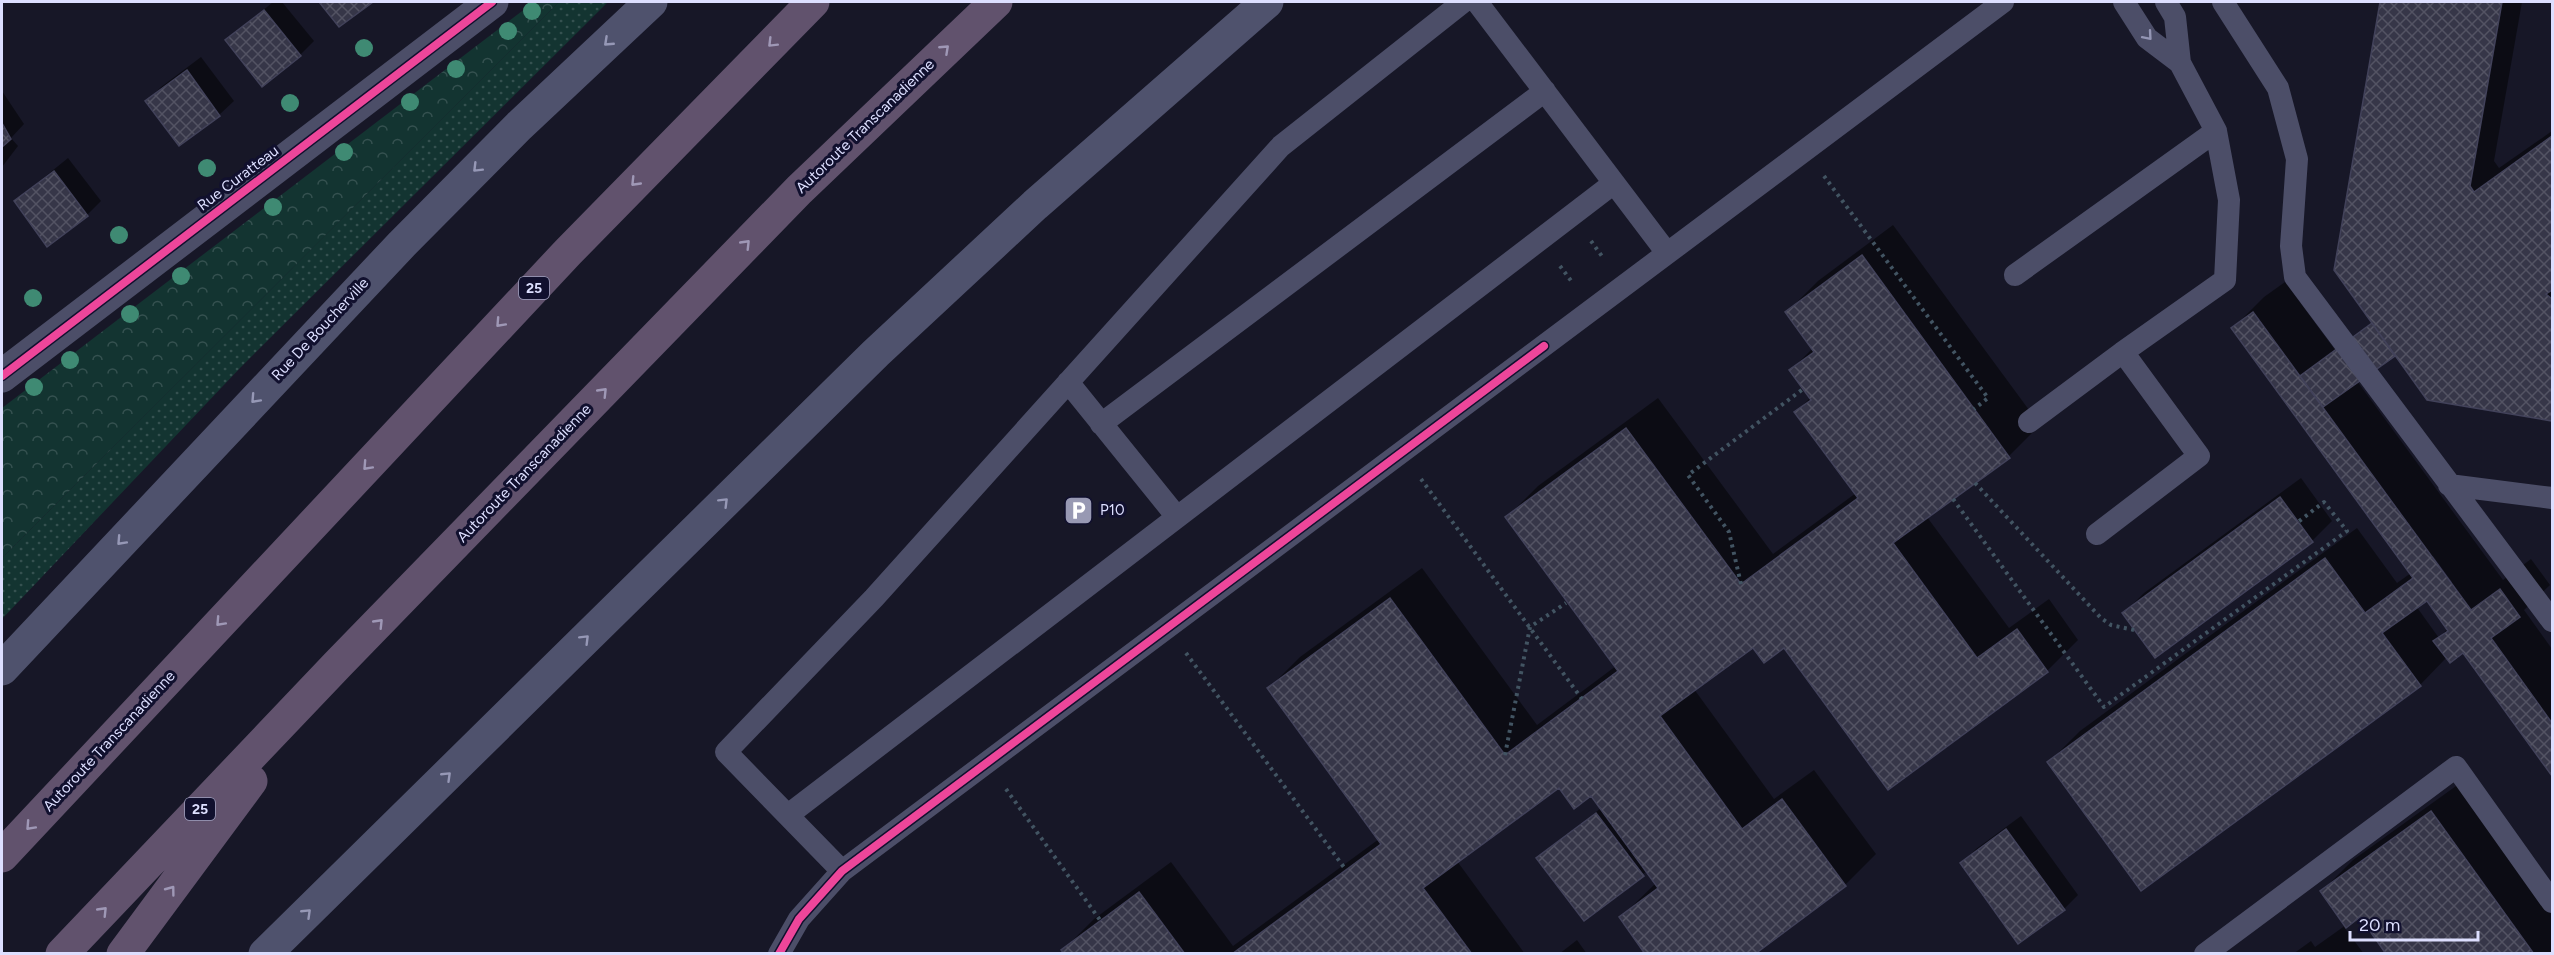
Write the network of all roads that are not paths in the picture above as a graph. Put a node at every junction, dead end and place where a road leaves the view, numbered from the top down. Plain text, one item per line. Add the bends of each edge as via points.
1 (492, 2) edge
2 (651, 2) edge
3 (813, 2) edge
4 (996, 2) edge
5 (1268, 2) edge
6 (1463, 2) edge
7 (1477, 2) edge
8 (2003, 2) edge
9 (2124, 2) edge
10 (2166, 2) edge
11 (2223, 2) edge
12 (2180, 63) junction
13 (1545, 91) junction
14 (2216, 131) junction
15 (1614, 183) junction
16 (1667, 253) junction
17 (2015, 275) dead end
18 (2123, 352) junction
19 (2, 376) edge
20 (1068, 382) junction
21 (2029, 422) dead end
22 (1101, 424) junction
23 (2449, 485) junction
24 (2553, 498) edge
25 (1177, 518) junction
26 (2097, 534) dead end
27 (2553, 621) edge
28 (338, 664) junction
29 (2, 669) edge
30 (788, 815) junction
31 (2, 856) edge
32 (842, 871) junction
33 (2553, 902) edge
34 (62, 954) edge
35 (123, 954) edge
36 (265, 954) edge
37 (779, 954) edge
38 (2205, 954) edge

1 - 19 street, Rue Curatteau
2 -> 29 main road, Rue De Boucherville via 519,126 402,244
3 -> 31 highway, Autoroute Transcanadienne / 25 via 568,252
28 -> 4 highway, Autoroute Transcanadienne / 25 via 799,190
36 -> 5 main road via 876,353 1035,205
6 - 20 lane via 1281,146
7 - 13 lane
8 - 16 lane
9 -> 12 lane via 2147,38
10 - 12 lane via 2175,17
11 - 23 lane via 2278,88 2297,159 2291,246 2295,277
12 - 14 lane
13 - 15 lane
13 - 22 lane
14 - 17 lane
14 - 18 lane via 2229,200 2225,280
15 - 16 lane
15 - 25 lane
16 - 32 lane
18 - 21 lane
18 - 26 lane via 2199,456
20 - 22 lane
20 - 30 lane via 874,598 726,752
22 - 25 lane
23 - 24 lane
23 - 27 lane
25 - 30 lane
34 -> 28 highway, Autoroute Transcanadienne / 25
35 -> 28 highway
30 - 32 lane
32 - 37 lane via 800,919
33 - 38 lane via 2456,768

